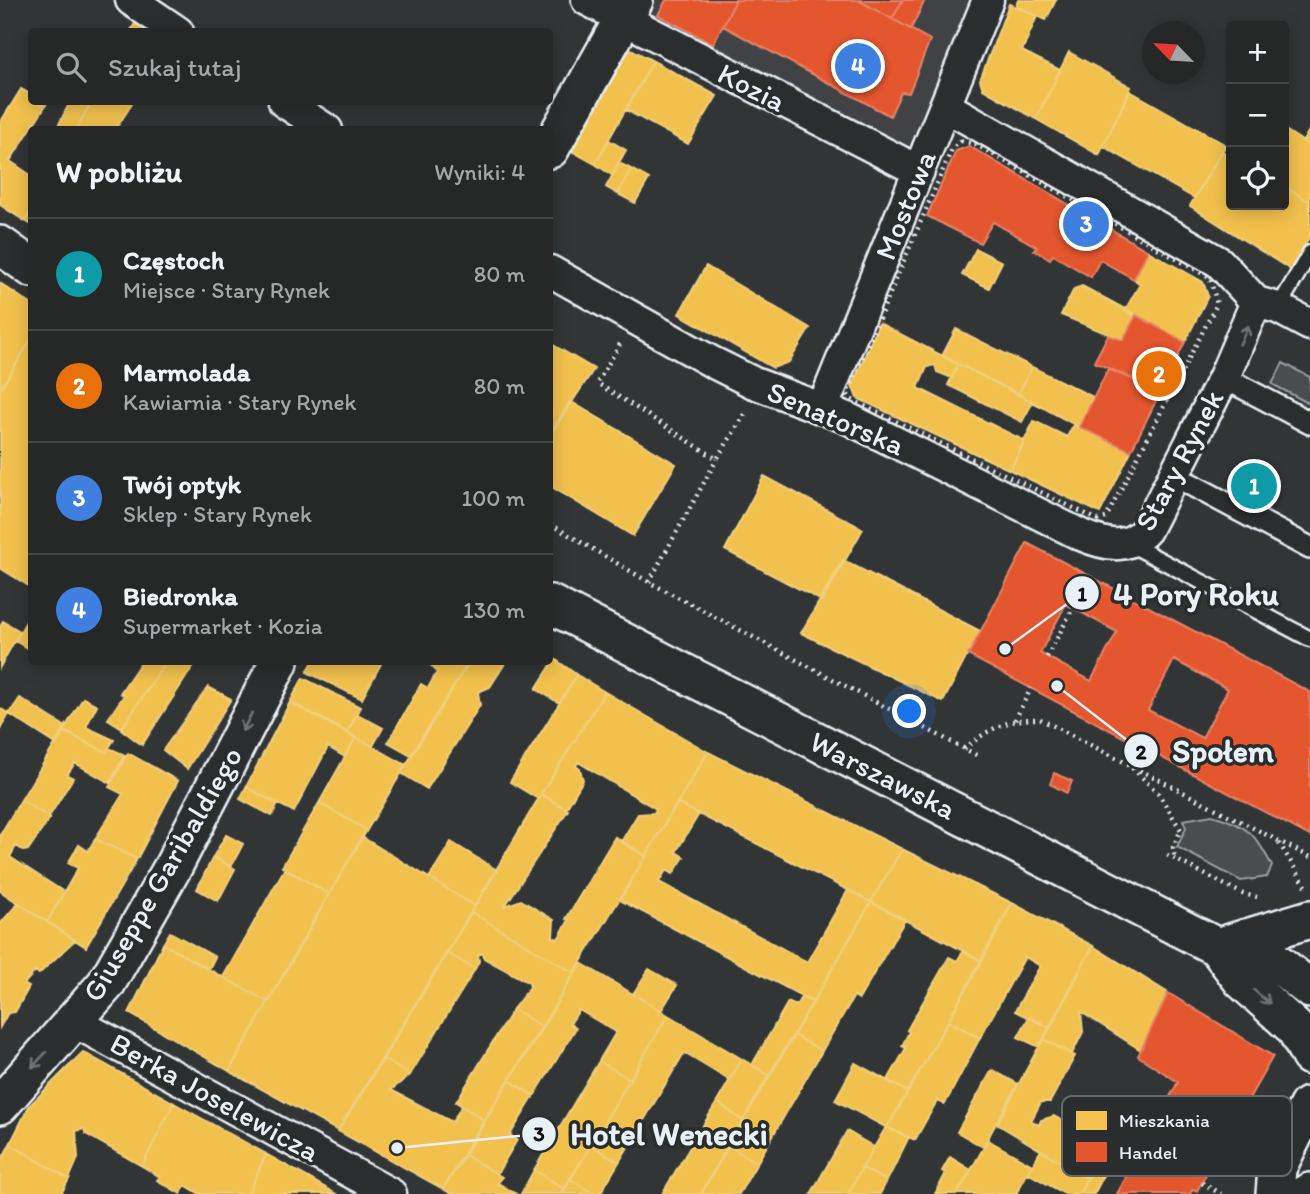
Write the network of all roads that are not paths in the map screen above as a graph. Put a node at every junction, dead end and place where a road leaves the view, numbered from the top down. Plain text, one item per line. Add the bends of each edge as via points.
1 (131, 0) edge
2 (587, 0) edge
3 (988, 0) edge
4 (628, 10) edge
5 (172, 28) edge
6 (289, 105) edge
7 (945, 106) junction
8 (321, 126) edge
9 (553, 144) edge
10 (919, 171) junction
11 (0, 246) edge
12 (1310, 253) edge
13 (28, 265) edge
14 (553, 273) edge
15 (1267, 305) junction
16 (1310, 325) edge
17 (1238, 385) dead end
18 (822, 409) junction
19 (1310, 423) edge
20 (1190, 484) dead end
21 (1130, 544) junction
22 (1310, 548) edge
23 (553, 605) edge
24 (1310, 639) edge
25 (277, 665) edge
26 (1310, 919) edge
27 (1231, 943) junction
28 (1310, 989) edge
29 (75, 1022) junction
30 (1310, 1056) edge
31 (1309, 1100) edge
32 (0, 1105) edge
33 (1292, 1136) edge
34 (1276, 1176) edge
35 (391, 1194) edge
36 (1275, 1194) edge

1 - 5 street
2 - 4 street, Kozia
3 - 7 street, Mostowa
4 - 9 street
4 - 10 street, Kozia
6 - 8 street
7 - 10 street, Mostowa
7 - 15 street via 1219,262
10 - 18 street, Mostowa
11 - 13 street
12 - 15 lane
14 - 18 street, Senatorska via 712,362
15 - 16 street
21 -> 15 street, Stary Rynek via 1146,530 1252,317
17 - 19 street
18 - 21 street, Senatorska via 1098,542
20 - 22 street
21 - 24 lane, Stary Rynek
23 - 27 street, Warszawska
25 -> 29 street, Giuseppe Garibaldiego via 139,928 106,984
26 - 27 street
27 - 28 street, Warszawska
27 -> 30 street, Warszawska via 1241,980 1295,1028
29 -> 32 street, Giuseppe Garibaldiego
29 - 35 street, Berka Joselewicza
31 - 33 street
34 - 36 street

